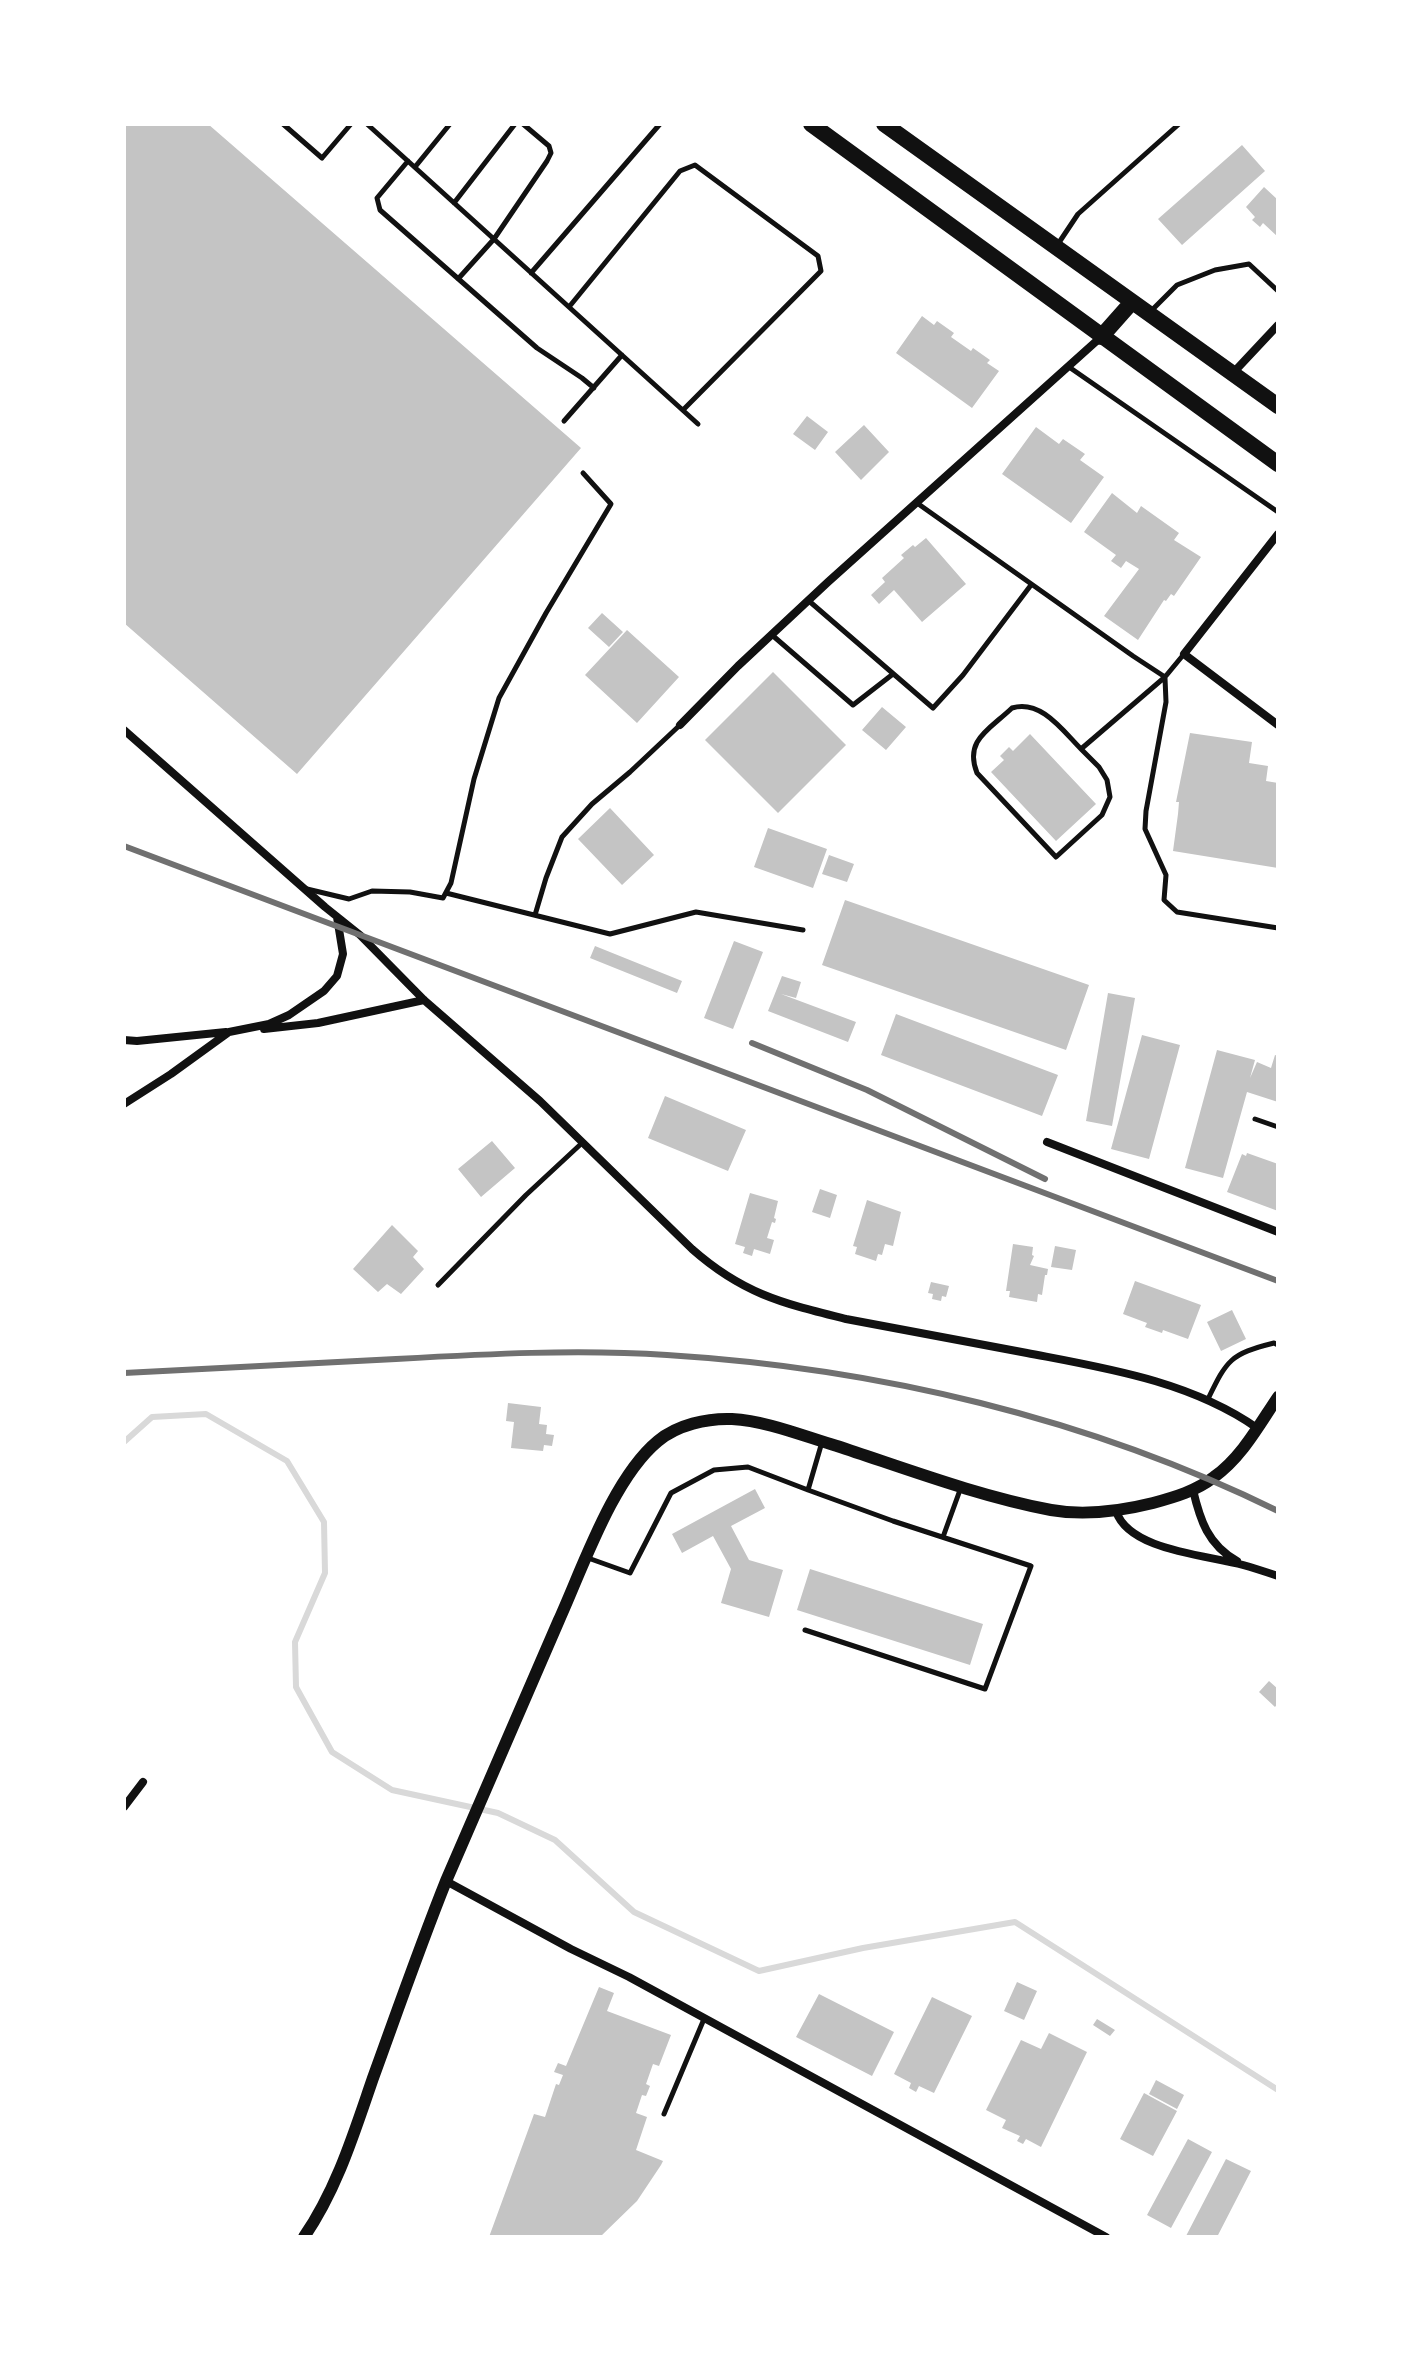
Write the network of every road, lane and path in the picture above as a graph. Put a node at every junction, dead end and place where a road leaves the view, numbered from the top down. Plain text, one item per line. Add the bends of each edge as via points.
1 (283, 124) edge
2 (351, 124) edge
3 (367, 124) edge
4 (382, 124) edge
5 (450, 124) edge
6 (515, 124) edge
7 (523, 124) edge
8 (660, 124) edge
9 (811, 124) edge
10 (1179, 124) edge
11 (889, 126) edge
12 (376, 131) junction
13 (408, 161) junction
14 (415, 167) junction
15 (454, 203) junction
16 (494, 239) junction
17 (1056, 247) junction
18 (531, 273) junction
19 (458, 279) junction
20 (1278, 291) edge
21 (1132, 302) junction
22 (569, 307) junction
23 (1148, 314) junction
24 (1278, 325) edge
25 (1101, 337) junction
26 (622, 355) junction
27 (1069, 367) junction
28 (1233, 373) junction
29 (594, 388) junction
30 (1278, 406) edge
31 (683, 410) junction
32 (564, 421) dead end
33 (698, 424) dead end
34 (1278, 464) edge
35 (583, 473) dead end
36 (917, 503) junction
37 (1278, 512) edge
38 (1278, 534) edge
39 (1031, 585) junction
40 (808, 600) junction
41 (771, 634) junction
42 (1184, 654) junction
43 (893, 674) junction
44 (1165, 677) junction
45 (680, 725) joint
46 (1278, 725) edge
47 (124, 730) edge
48 (1081, 749) junction
49 (306, 889) junction
50 (446, 893) junction
51 (535, 915) junction
52 (337, 917) junction
53 (1278, 928) edge
54 (803, 930) dead end
55 (424, 1000) junction
56 (229, 1032) junction
57 (124, 1040) edge
58 (124, 1104) edge
59 (1255, 1119) dead end
60 (1278, 1127) edge
61 (582, 1142) junction
62 (1047, 1142) dead end
63 (1278, 1232) edge
64 (438, 1285) dead end
65 (1278, 1345) edge
66 (1278, 1397) edge
67 (1208, 1399) junction
68 (1257, 1428) junction
69 (822, 1442) junction
70 (962, 1486) junction
71 (808, 1490) junction
72 (1193, 1490) junction
73 (1116, 1511) junction
74 (943, 1537) junction
75 (587, 1558) junction
76 (1242, 1564) junction
77 (1278, 1576) edge
78 (805, 1630) dead end
79 (143, 1782) dead end
80 (124, 1807) edge
81 (446, 1881) junction
82 (704, 2019) junction
83 (664, 2114) dead end
84 (304, 2237) edge
85 (1106, 2237) edge

1 - 2 lane via 322,158
3 - 12 lane
4 - 12 lane
5 - 14 lane
6 - 15 lane
7 - 16 lane via 551,153
8 - 18 lane
9 - 25 main road
10 - 17 lane via 1078,214
11 - 17 main road
12 - 13 lane
13 - 14 lane
13 - 19 lane via 377,198 380,210
14 - 15 lane
15 - 16 lane
16 - 18 lane
16 - 19 lane
17 - 21 main road
18 - 22 lane
19 - 29 lane via 537,348
20 - 23 lane via 1249,264 1215,270 1177,285
21 - 23 main road
21 - 25 main road
22 - 26 lane
22 - 31 lane via 680,171 695,165 818,256 821,271
23 - 28 main road
24 - 28 street
25 - 27 street
25 - 34 main road
26 - 29 lane
26 - 31 lane
27 - 36 street
27 - 37 lane
28 - 30 main road
29 - 32 lane
31 - 33 lane
35 - 50 lane via 611,504 499,698
36 - 39 lane
36 - 40 street
38 - 42 street
39 - 43 lane via 933,708
39 - 44 lane
40 - 41 street
40 - 43 lane
41 - 43 lane via 853,705
41 - 45 street
42 - 44 lane
42 - 46 street
44 - 48 lane
44 - 53 lane via 1166,702 1145,829 1166,875 1164,900 1177,912
45 - 51 lane via 562,837
47 - 49 street
48 - 48 lane via 1107,780 1110,797 1102,815 1056,857 977,773 971,758 974,744 1020,706 1046,715
49 - 50 lane via 349,899 372,891 443,898
49 - 52 street
50 - 51 lane
51 - 54 lane via 610,934 696,912
52 - 55 street
52 - 56 street via 343,954 337,976 324,991 279,1020
55 - 56 street via 318,1023
55 - 61 street
56 - 57 street
56 - 58 street
59 - 60 lane
61 - 64 lane
61 - 67 street via 711,1266 760,1295 846,1319 1115,1371
62 - 63 street
65 - 67 lane via 1243,1350 1223,1369
66 - 68 street
67 - 68 street
68 - 72 street via 1228,1466
69 - 70 street
69 - 71 lane
69 - 75 street via 729,1419 680,1429 660,1439 635,1464
70 - 73 street via 1054,1510
70 - 74 lane
71 - 74 lane
71 - 75 lane via 748,1467 714,1470 671,1493 630,1573
72 - 73 street
72 - 76 street via 1206,1532
73 - 76 street via 1142,1538
74 - 78 lane via 1031,1566 985,1689
75 - 81 street
76 - 77 street
79 - 80 street
81 - 82 street
81 - 84 street via 355,2135
82 - 83 lane
82 - 85 street

